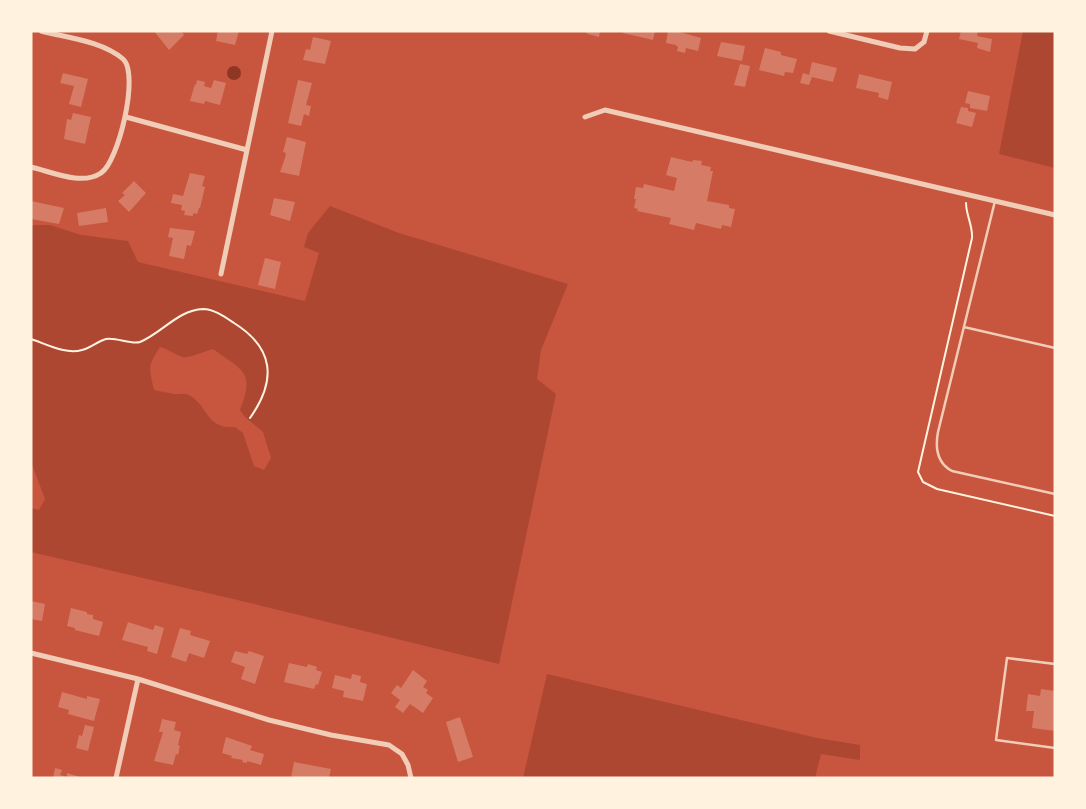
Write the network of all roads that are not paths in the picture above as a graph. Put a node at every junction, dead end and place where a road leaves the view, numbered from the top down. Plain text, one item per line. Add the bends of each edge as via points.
1 (41, 31) edge
2 (272, 31) edge
3 (829, 31) edge
4 (926, 31) edge
5 (585, 117) dead end
6 (126, 118) junction
7 (247, 150) junction
8 (31, 167) edge
9 (995, 201) junction
10 (1055, 215) edge
11 (221, 274) dead end
12 (964, 327) junction
13 (1055, 348) edge
14 (1055, 494) edge
15 (31, 653) edge
16 (1055, 664) edge
17 (138, 679) junction
18 (1055, 748) edge
19 (116, 778) edge
20 (411, 778) edge

1 - 6 street via 102,46 124,60 130,71
2 - 7 street
3 - 4 street via 916,49 924,42
5 - 9 street via 605,110
6 - 7 street
6 - 8 street via 103,173 80,179
7 - 11 street
9 - 10 street
9 - 12 lane
12 - 13 lane
12 - 14 lane via 936,444 942,462 952,471
15 - 17 street
16 - 18 lane via 1007,658 996,740
17 - 19 street
17 - 20 street via 269,720 389,745 402,754

